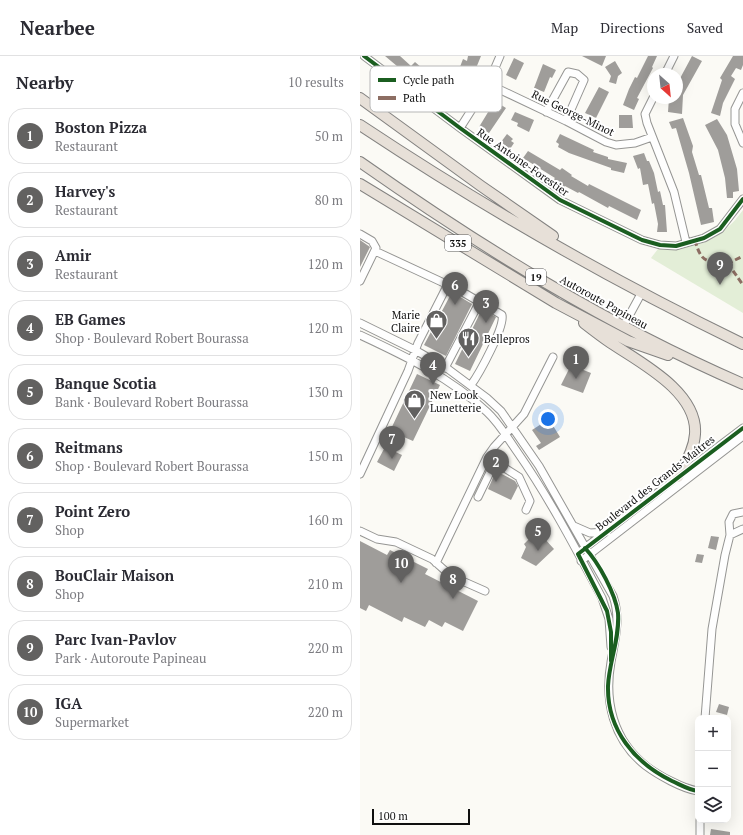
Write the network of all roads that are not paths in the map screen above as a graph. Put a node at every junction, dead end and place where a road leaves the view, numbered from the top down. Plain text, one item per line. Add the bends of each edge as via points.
1 (364, 56) edge
2 (500, 56) edge
3 (674, 56) edge
4 (377, 66) edge
5 (496, 66) edge
6 (668, 68) edge
7 (502, 91) edge
8 (743, 93) edge
9 (360, 98) edge
10 (650, 104) edge
11 (370, 105) edge
12 (379, 112) edge
13 (439, 112) edge
14 (470, 112) edge
15 (546, 112) junction
16 (566, 121) junction
17 (360, 125) edge
18 (460, 128) junction
19 (652, 138) junction
20 (743, 143) edge
21 (360, 162) edge
22 (360, 184) edge
23 (743, 199) edge
24 (360, 234) edge
25 (686, 242) junction
26 (375, 251) junction
27 (617, 278) junction
28 (360, 281) edge
29 (447, 286) junction
30 (642, 292) junction
31 (480, 302) junction
32 (556, 303) junction
33 (360, 323) edge
34 (624, 327) junction
35 (360, 335) edge
36 (743, 344) edge
37 (415, 350) junction
38 (553, 357) dead end
39 (411, 360) junction
40 (445, 368) junction
41 (722, 375) junction
42 (743, 384) edge
43 (471, 385) junction
44 (512, 426) junction
45 (743, 428) edge
46 (506, 435) junction
47 (743, 436) edge
48 (360, 474) edge
49 (678, 477) junction
50 (478, 497) dead end
51 (526, 510) dead end
52 (743, 512) edge
53 (574, 526) junction
54 (743, 529) edge
55 (360, 530) edge
56 (607, 532) junction
57 (730, 535) junction
58 (588, 551) junction
59 (580, 557) junction
60 (436, 563) junction
61 (485, 591) dead end
62 (611, 661) junction
63 (704, 715) edge
64 (695, 790) edge
65 (700, 823) edge
66 (700, 835) edge

1 - 4 street, Rue Antoine-Forestier
2 - 5 street, Rue Antoine-Forestier
3 - 6 street
7 - 15 street, Rue George-Minot
8 - 20 street via 735,109 735,124
9 - 11 highway
10 - 19 street via 645,114
12 - 27 highway via 491,194
13 - 18 street, Rue Antoine-Forestier
14 - 18 street, Rue Antoine-Forestier
15 - 16 street, Rue George-Minot
15 - 16 street via 568,72 577,74 584,80
16 - 19 street, Rue George-Minot via 616,145
17 - 27 highway via 490,207
18 - 25 street, Rue Antoine-Forestier via 560,200 642,240 676,246
19 - 25 street via 674,192
21 - 34 highway, Autoroute Papineau / 19 via 482,245
22 - 32 highway, 335
23 - 25 street, Rue Antoine-Forestier via 720,229 704,238
24 - 26 street via 372,241
26 - 28 street
26 - 29 street
27 - 30 highway
29 - 31 street
29 - 37 street
30 - 34 street
30 - 36 highway
31 - 40 street
31 - 43 street via 500,313 503,320
32 - 41 highway, 335 via 628,341
32 - 49 highway via 665,380 683,398 691,413 695,434 692,449
33 - 37 street
34 - 41 highway, Autoroute Papineau / 19
35 - 39 street
37 - 39 street
37 - 40 street
38 - 44 street via 526,411
39 - 46 street via 463,392 487,412
39 - 48 street
40 - 43 street
41 - 42 highway, Autoroute Papineau / 19
43 - 44 street via 495,405
44 - 46 street
44 - 53 street
45 - 49 street, Boulevard des Grands-Maîtres
46 - 59 street via 535,478
46 - 60 street via 487,457
47 - 58 street, Boulevard des Grands-Maîtres
49 - 56 street, Boulevard des Grands-Maîtres
50 - 51 street via 493,466 500,465 519,477 530,501
52 - 57 street via 731,516
53 - 56 street via 590,533
53 - 58 street
54 - 57 street
55 - 60 street via 376,539 396,542
56 - 58 street, Boulevard des Grands-Maîtres
57 - 63 street via 712,629
58 - 59 street, Boulevard des Grands-Maîtres
58 - 62 street via 611,591 616,607 617,631
59 - 62 street via 607,611 611,632
60 - 61 street via 451,576
62 - 64 street via 609,702 624,742 636,757 652,770
65 - 66 street

